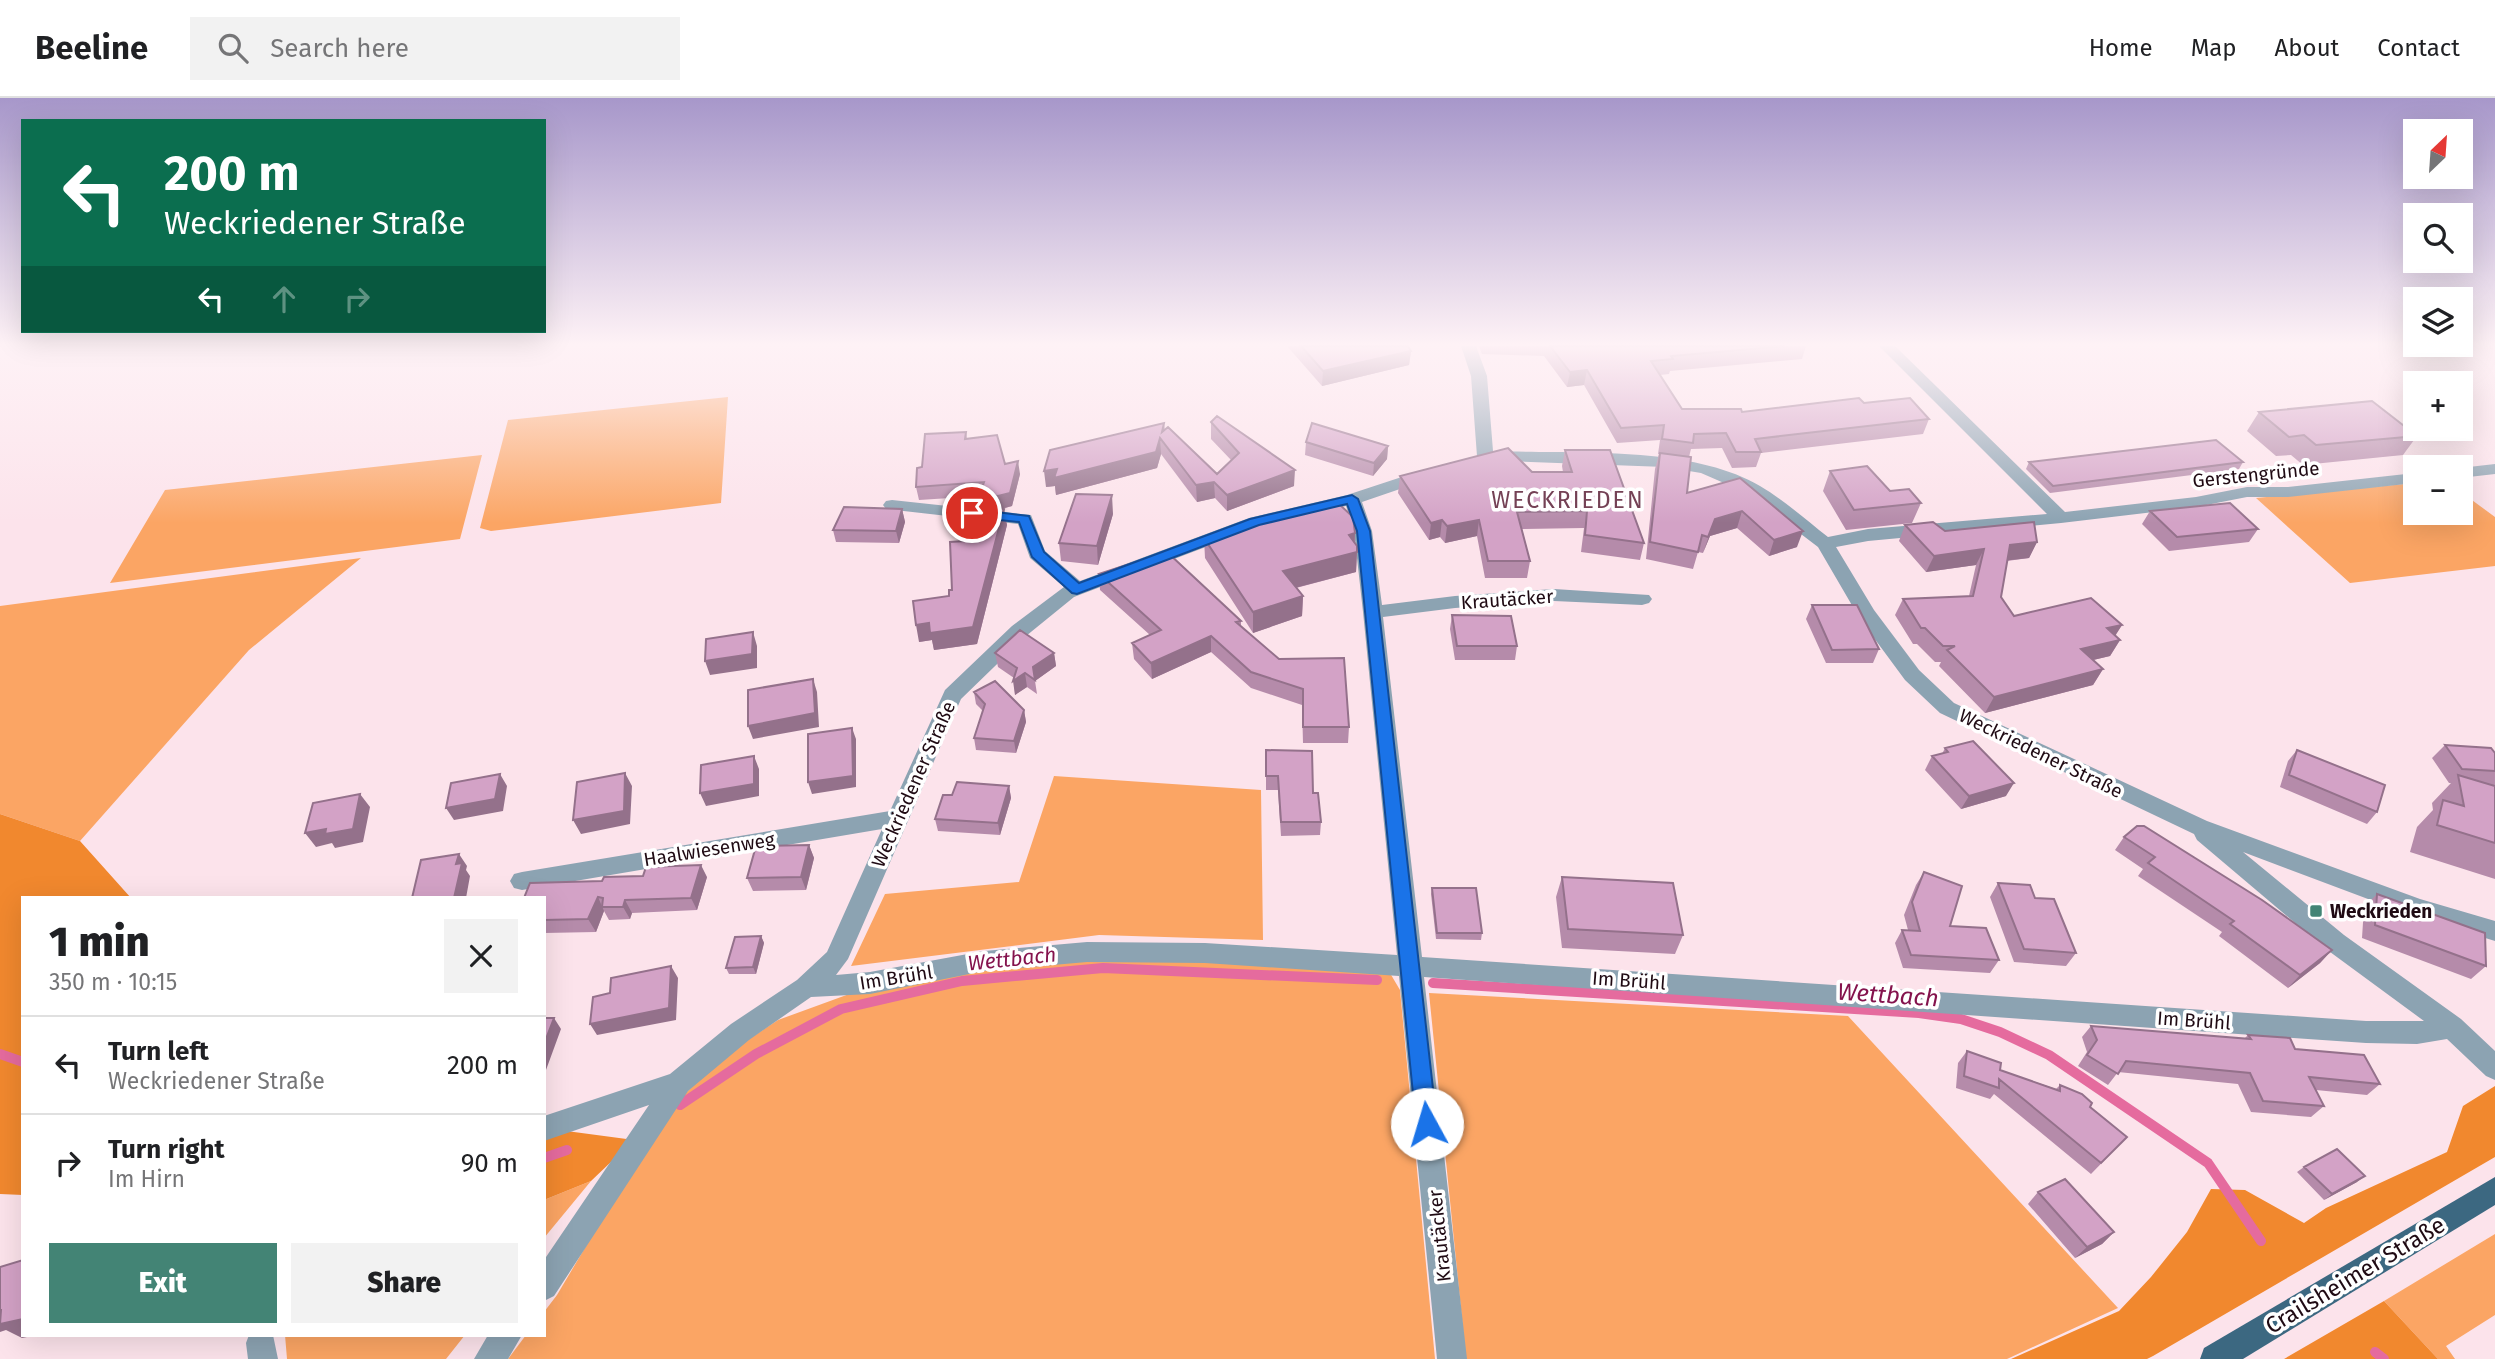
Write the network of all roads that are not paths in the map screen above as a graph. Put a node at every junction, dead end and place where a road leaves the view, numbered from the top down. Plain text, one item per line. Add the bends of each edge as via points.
1 (1481, 405) edge
2 (1946, 405) edge
3 (1485, 456) junction
4 (1463, 463) edge
5 (1441, 469) edge
6 (2495, 469) edge
7 (2473, 472) edge
8 (2403, 479) edge
9 (1352, 499) junction
10 (892, 505) dead end
11 (2061, 518) junction
12 (1825, 543) junction
13 (1077, 589) junction
14 (1642, 598) dead end
15 (1373, 612) junction
16 (897, 818) junction
17 (2199, 827) junction
18 (522, 881) dead end
19 (2495, 931) edge
20 (1409, 967) junction
21 (806, 987) junction
22 (2452, 1027) junction
23 (2495, 1068) edge
24 (679, 1083) junction
25 (546, 1128) edge
26 (2495, 1191) edge
27 (546, 1283) edge
28 (506, 1337) edge
29 (489, 1359) edge
30 (1452, 1359) edge
31 (2214, 1359) edge

1 - 3 street
2 - 11 street
3 - 4 street, Weckriedener Straße
3 - 12 street, Weckriedener Straße via 1665,462 1704,469 1753,489
5 - 9 street, Weckriedener Straße
6 - 7 street
8 - 11 street, Gerstengründe via 2247,492
9 - 13 street, Weckriedener Straße via 1255,522
9 - 15 street, Krautäcker via 1363,531
10 - 13 street via 1025,519 1037,554
11 - 12 street, Gerstengründe
12 - 17 street, Weckriedener Straße via 1874,624 1912,675 1947,708
13 - 16 street, Weckriedener Straße via 1019,631 952,695
14 - 15 street, Krautäcker via 1554,595
15 - 20 street, Krautäcker
16 - 18 street, Haalwiesenweg
16 - 21 street, Weckriedener Straße via 836,959
17 - 19 street, Weckriedener Straße via 2416,907
17 - 22 street via 2335,942
20 - 21 street, Im Brühl via 1205,953 1087,952 984,961 870,983
20 - 22 street, Im Brühl via 2366,1032 2417,1033
20 - 30 street, Krautäcker
21 - 24 street, Weckriedener Straße via 740,1032
22 - 23 street
24 - 25 street
24 - 27 street, Weckriedener Straße
26 - 31 main road, Crailsheimer Straße
28 - 29 street

